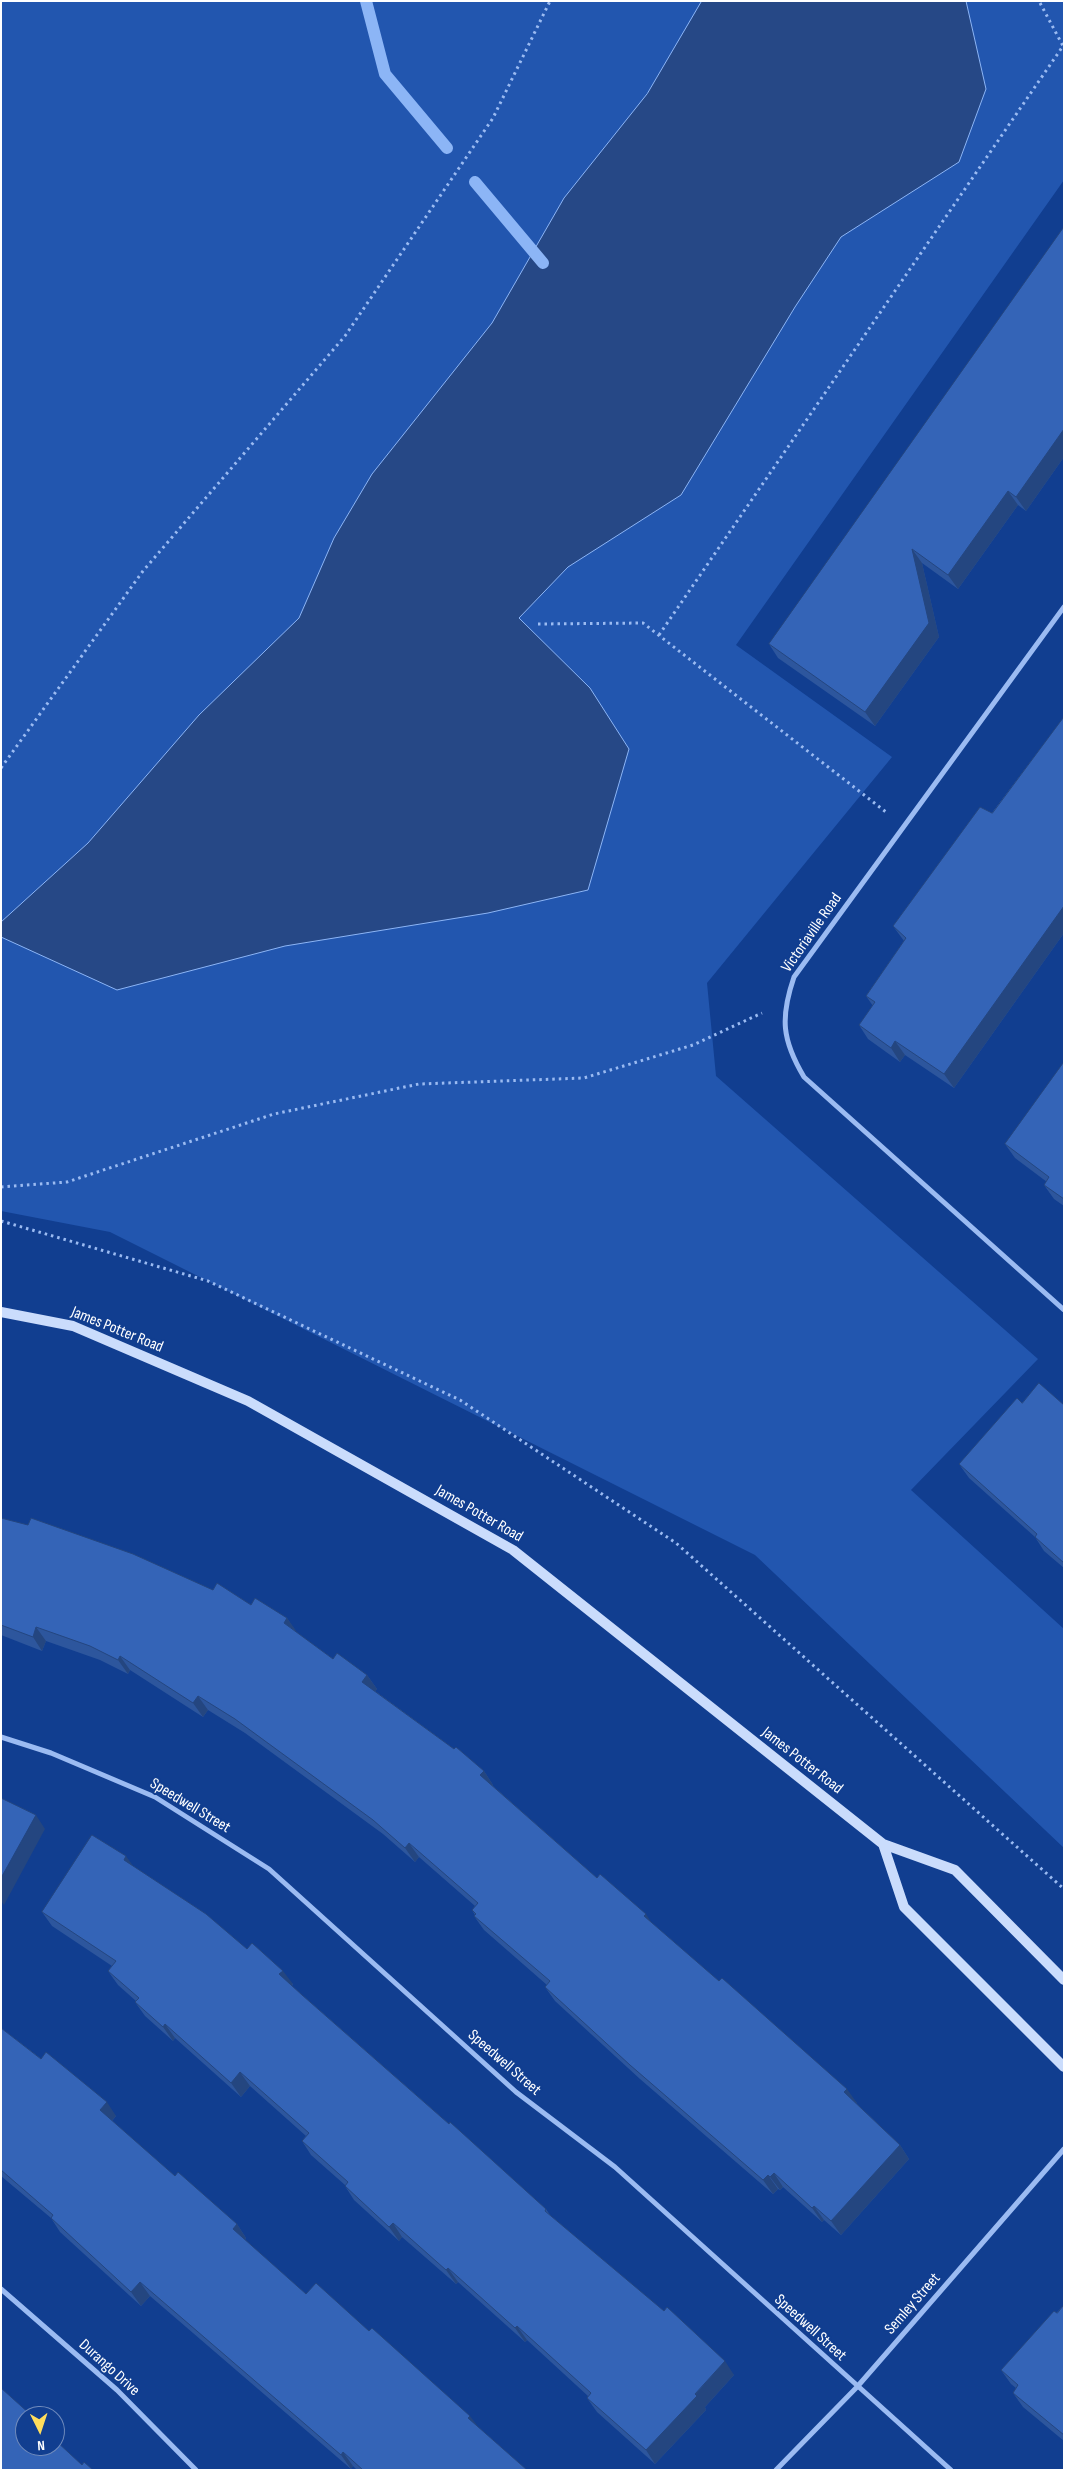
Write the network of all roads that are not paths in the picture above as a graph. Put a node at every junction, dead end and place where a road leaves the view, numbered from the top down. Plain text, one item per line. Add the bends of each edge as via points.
1 (1064, 606) edge
2 (1064, 1310) edge
3 (1, 1312) edge
4 (1, 1737) edge
5 (883, 1844) junction
6 (1064, 1980) edge
7 (1064, 2067) edge
8 (1064, 2149) edge
9 (1, 2289) edge
10 (857, 2387) junction
11 (196, 2470) edge
12 (776, 2470) edge
13 (950, 2470) edge

1 - 2 street, Victoriaville Road via 794,978 785,1002 784,1029 791,1054 804,1077
3 - 5 main road, James Potter Road via 73,1326 248,1401 513,1550
4 - 10 street, Speedwell Street via 51,1753 155,1798 269,1869 516,2092 615,2167
5 - 6 main road, James Potter Road via 955,1870
5 - 7 main road via 904,1907
8 - 10 street, Semley Street
9 - 11 street, Durango Drive via 117,2390
10 - 12 street, Semley Street
10 - 13 street, Speedwell Street

